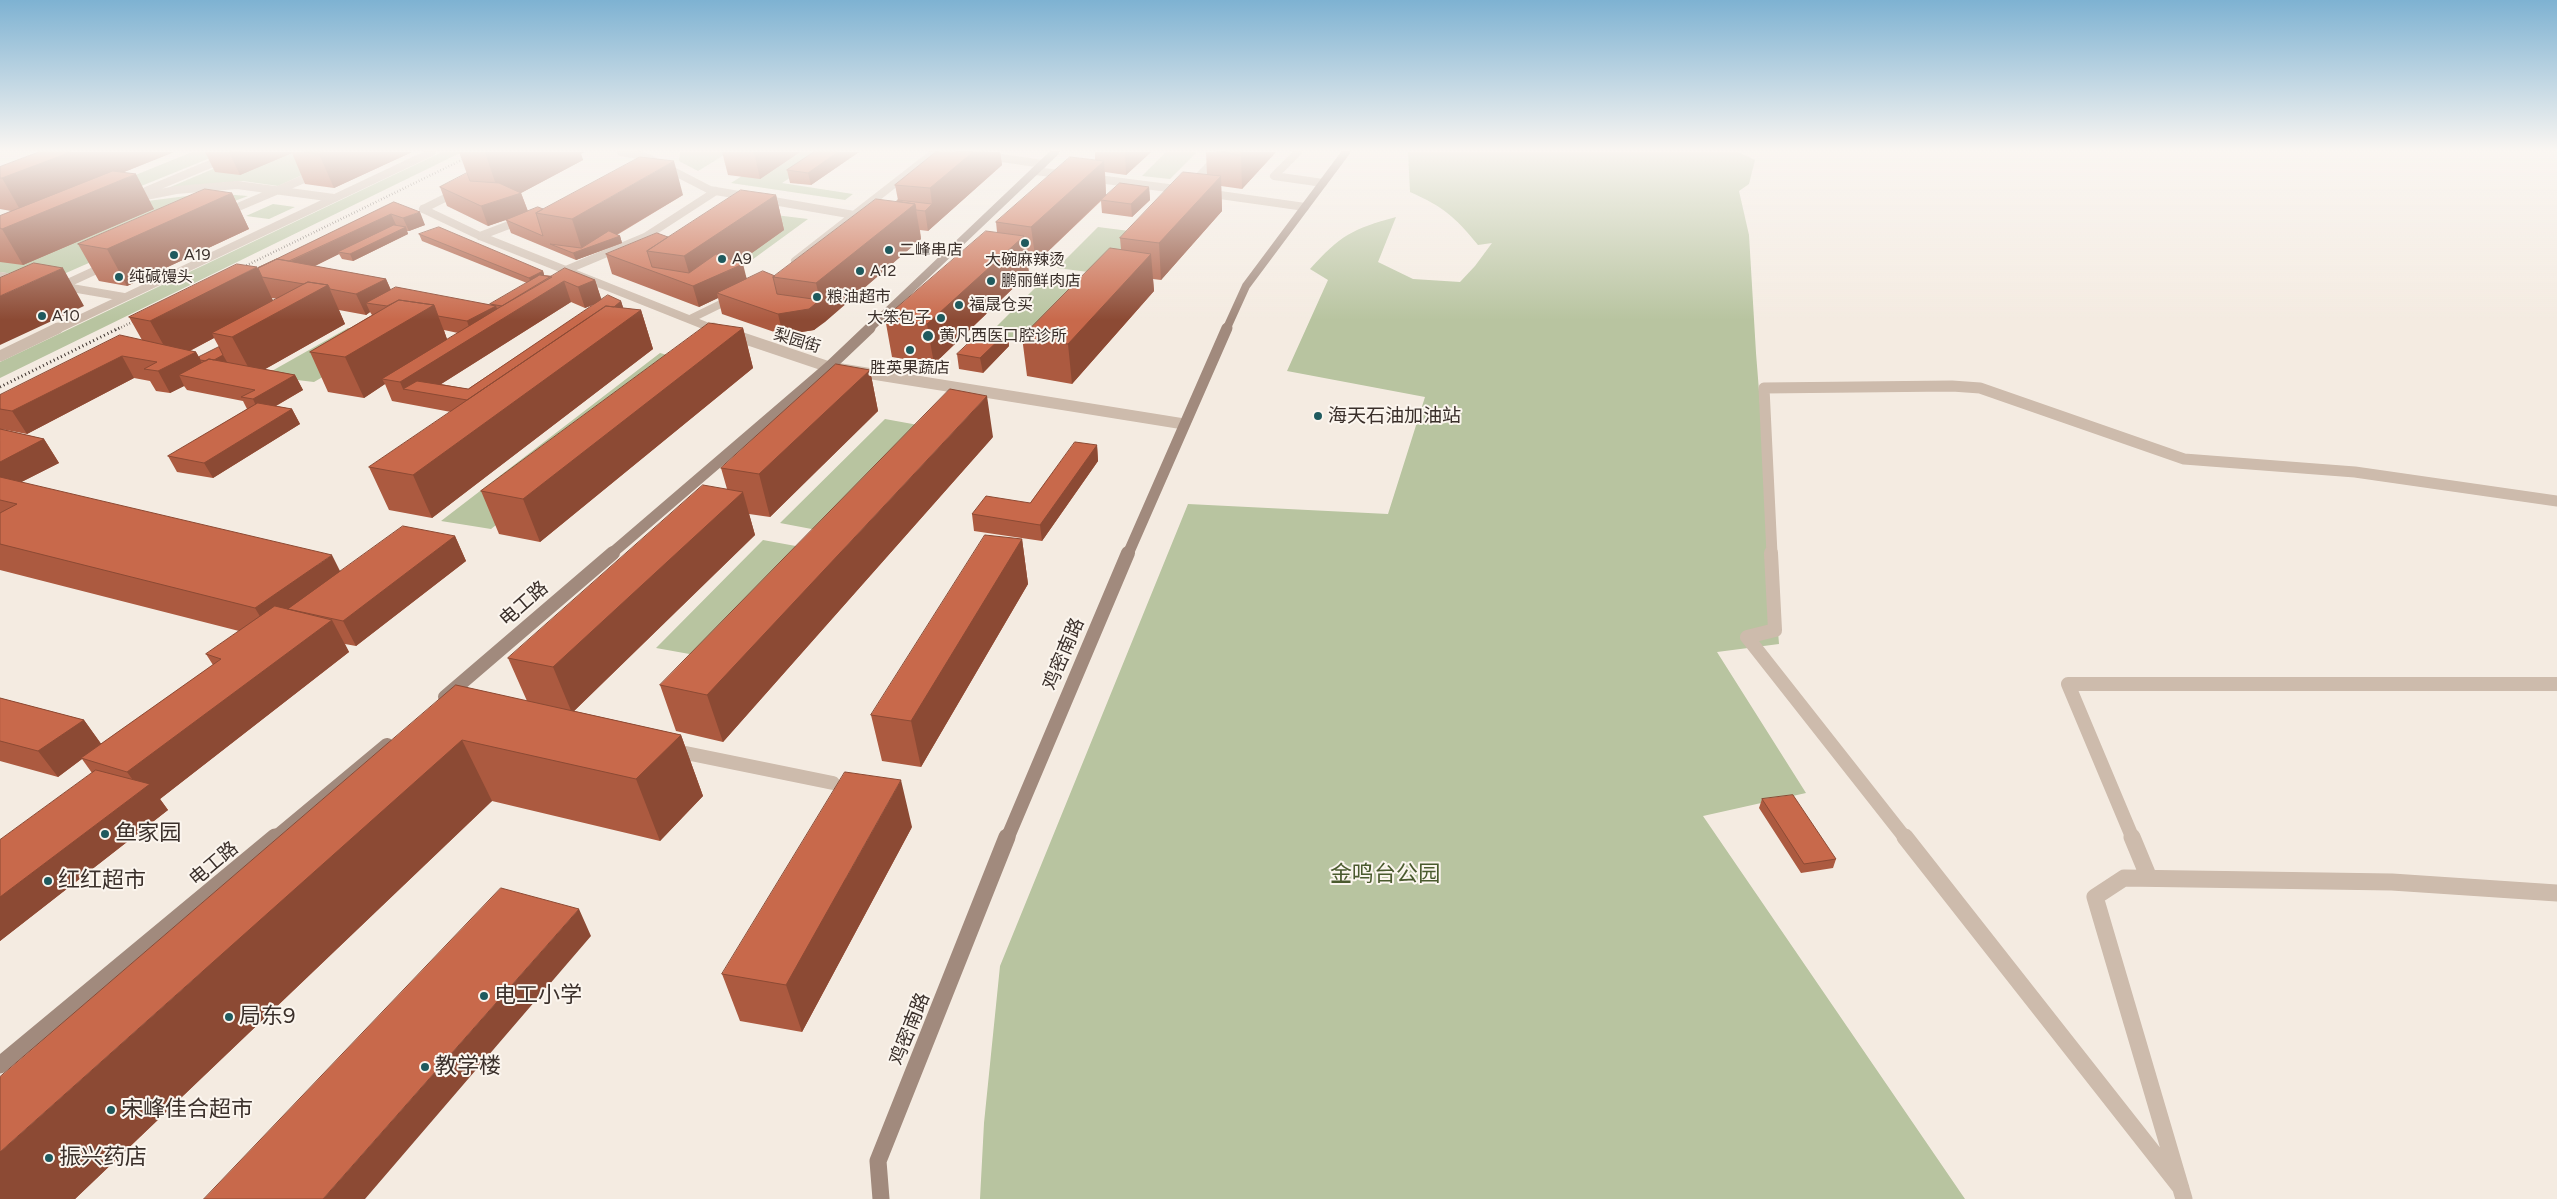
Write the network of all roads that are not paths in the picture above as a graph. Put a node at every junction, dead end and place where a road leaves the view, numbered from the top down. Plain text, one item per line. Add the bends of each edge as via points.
1 (237, 208) edge
2 (314, 208) edge
3 (425, 208) edge
4 (690, 208) edge
5 (813, 208) edge
6 (863, 208) edge
7 (995, 208) edge
8 (1304, 208) edge
9 (854, 215) junction
10 (216, 217) edge
11 (530, 217) edge
12 (480, 236) junction
13 (115, 262) edge
14 (787, 268) edge
15 (566, 270) junction
16 (42, 283) edge
17 (61, 286) junction
18 (745, 292) edge
19 (43, 294) edge
20 (125, 297) junction
21 (690, 319) junction
22 (0, 356) edge
23 (829, 367) junction
24 (1184, 424) junction
25 (2557, 502) edge
26 (2557, 684) edge
27 (435, 705) joint
28 (457, 706) edge
29 (400, 734) edge
30 (656, 747) edge
31 (833, 783) dead end
32 (2148, 878) junction
33 (2557, 893) edge
34 (0, 1065) edge
35 (2182, 1193) edge
36 (882, 1199) edge

1 - 10 street
2 - 20 street
3 - 12 street, 梨园街
4 - 15 street via 645,237
5 - 9 street
6 - 9 street
7 - 23 main road, 电工路
8 - 24 main road, 鸡密南路 via 1246,286
9 - 14 street
11 - 12 street
12 - 15 street, 梨园街
13 - 17 street
15 - 21 street, 梨园街
16 - 17 street
17 - 19 street
17 - 20 street
18 - 21 street
20 - 22 street
21 - 23 street, 梨园街 via 739,339
23 - 24 street, 梨园街
23 - 27 main road, 电工路
24 - 36 main road, 鸡密南路 via 1014,821 878,1160
25 - 35 street via 2356,472 2184,459 1980,388 1764,388 1775,630 1747,637
26 - 32 street via 2068,684
27 - 28 street
29 - 34 main road, 电工路
30 - 31 street
32 - 33 street via 2392,882
32 - 35 street via 2124,878 2095,897

